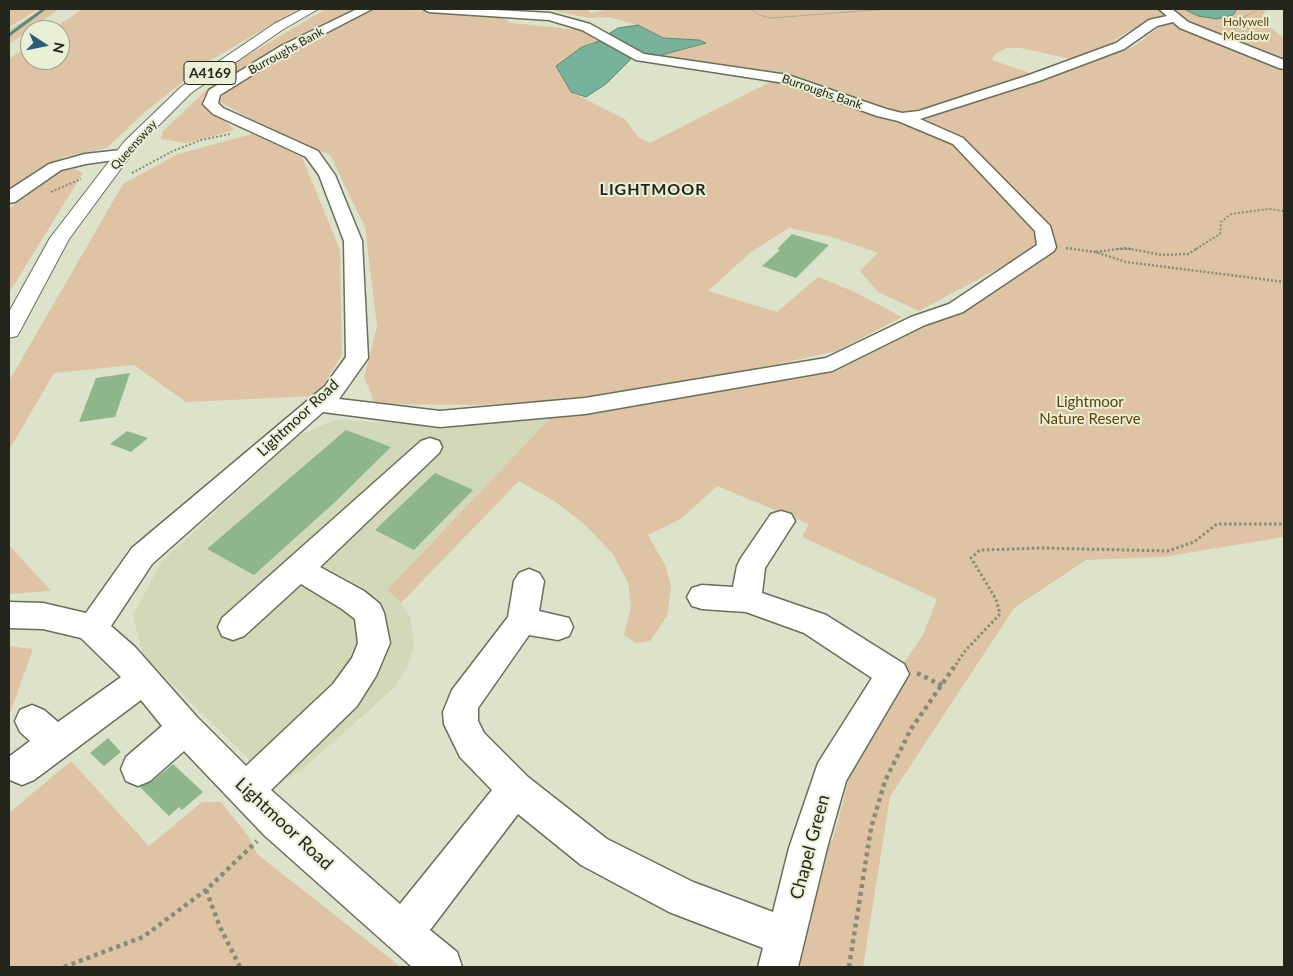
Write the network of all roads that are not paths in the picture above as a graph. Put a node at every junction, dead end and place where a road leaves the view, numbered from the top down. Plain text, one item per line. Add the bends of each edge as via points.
1 (312, 9) edge
2 (366, 9) edge
3 (429, 9) edge
4 (1170, 13) edge
5 (641, 57) junction
6 (1284, 65) edge
7 (658, 74) dead end
8 (902, 117) junction
9 (258, 129) joint
10 (122, 155) junction
11 (9, 198) edge
12 (9, 331) edge
13 (318, 404) junction
14 (430, 447) dead end
15 (781, 521) dead end
16 (299, 569) junction
17 (529, 581) dead end
18 (702, 597) dead end
19 (746, 600) junction
20 (9, 615) edge
21 (522, 621) junction
22 (233, 627) dead end
23 (558, 627) dead end
24 (92, 629) junction
25 (144, 680) junction
26 (32, 721) dead end
27 (185, 728) junction
28 (57, 743) junction
29 (22, 768) dead end
30 (138, 769) dead end
31 (515, 789) junction
32 (246, 790) junction
33 (403, 932) junction
34 (782, 952) edge
35 (442, 967) edge

1 - 10 main road, Queensway / A4169 via 278,27 186,90
2 - 9 street, Burroughs Bank via 286,49 214,92 210,104 218,111
3 - 5 street, Burroughs Bank via 550,17 586,27
4 - 6 street via 1204,34
4 - 8 street, Burroughs Bank via 1120,46 921,115
5 - 7 street
5 - 8 street, Burroughs Bank via 788,79 882,113
8 - 13 street via 958,141 1044,230 1047,247 956,308 918,320 832,364 585,406 440,419
9 - 13 street, Lightmoor Road via 312,154 327,175 353,241 357,358
10 - 11 street via 55,166
10 - 12 main road, Queensway / A4169 via 60,238
13 - 24 street, Lightmoor Road via 142,556
14 - 16 street
15 - 19 street via 751,566
16 - 22 street
16 - 32 street via 353,600 368,613 374,643 365,666 345,696
17 - 21 street
18 - 19 street, Chapel Green
19 - 34 street, Chapel Green via 814,624 893,674 830,775
20 - 24 street, Lightmoor Road via 43,616
21 - 23 street
21 - 31 street, Chapel Green via 464,701 460,712 461,724 472,745
24 - 25 street, Lightmoor Road
25 - 27 street, Lightmoor Road
25 - 28 street
26 - 28 street
27 - 30 street
27 - 32 street, Lightmoor Road
28 - 29 street
31 - 33 street
31 - 34 street, Chapel Green via 594,852
32 - 33 street, Lightmoor Road via 277,822
33 - 35 street, Lightmoor Road

